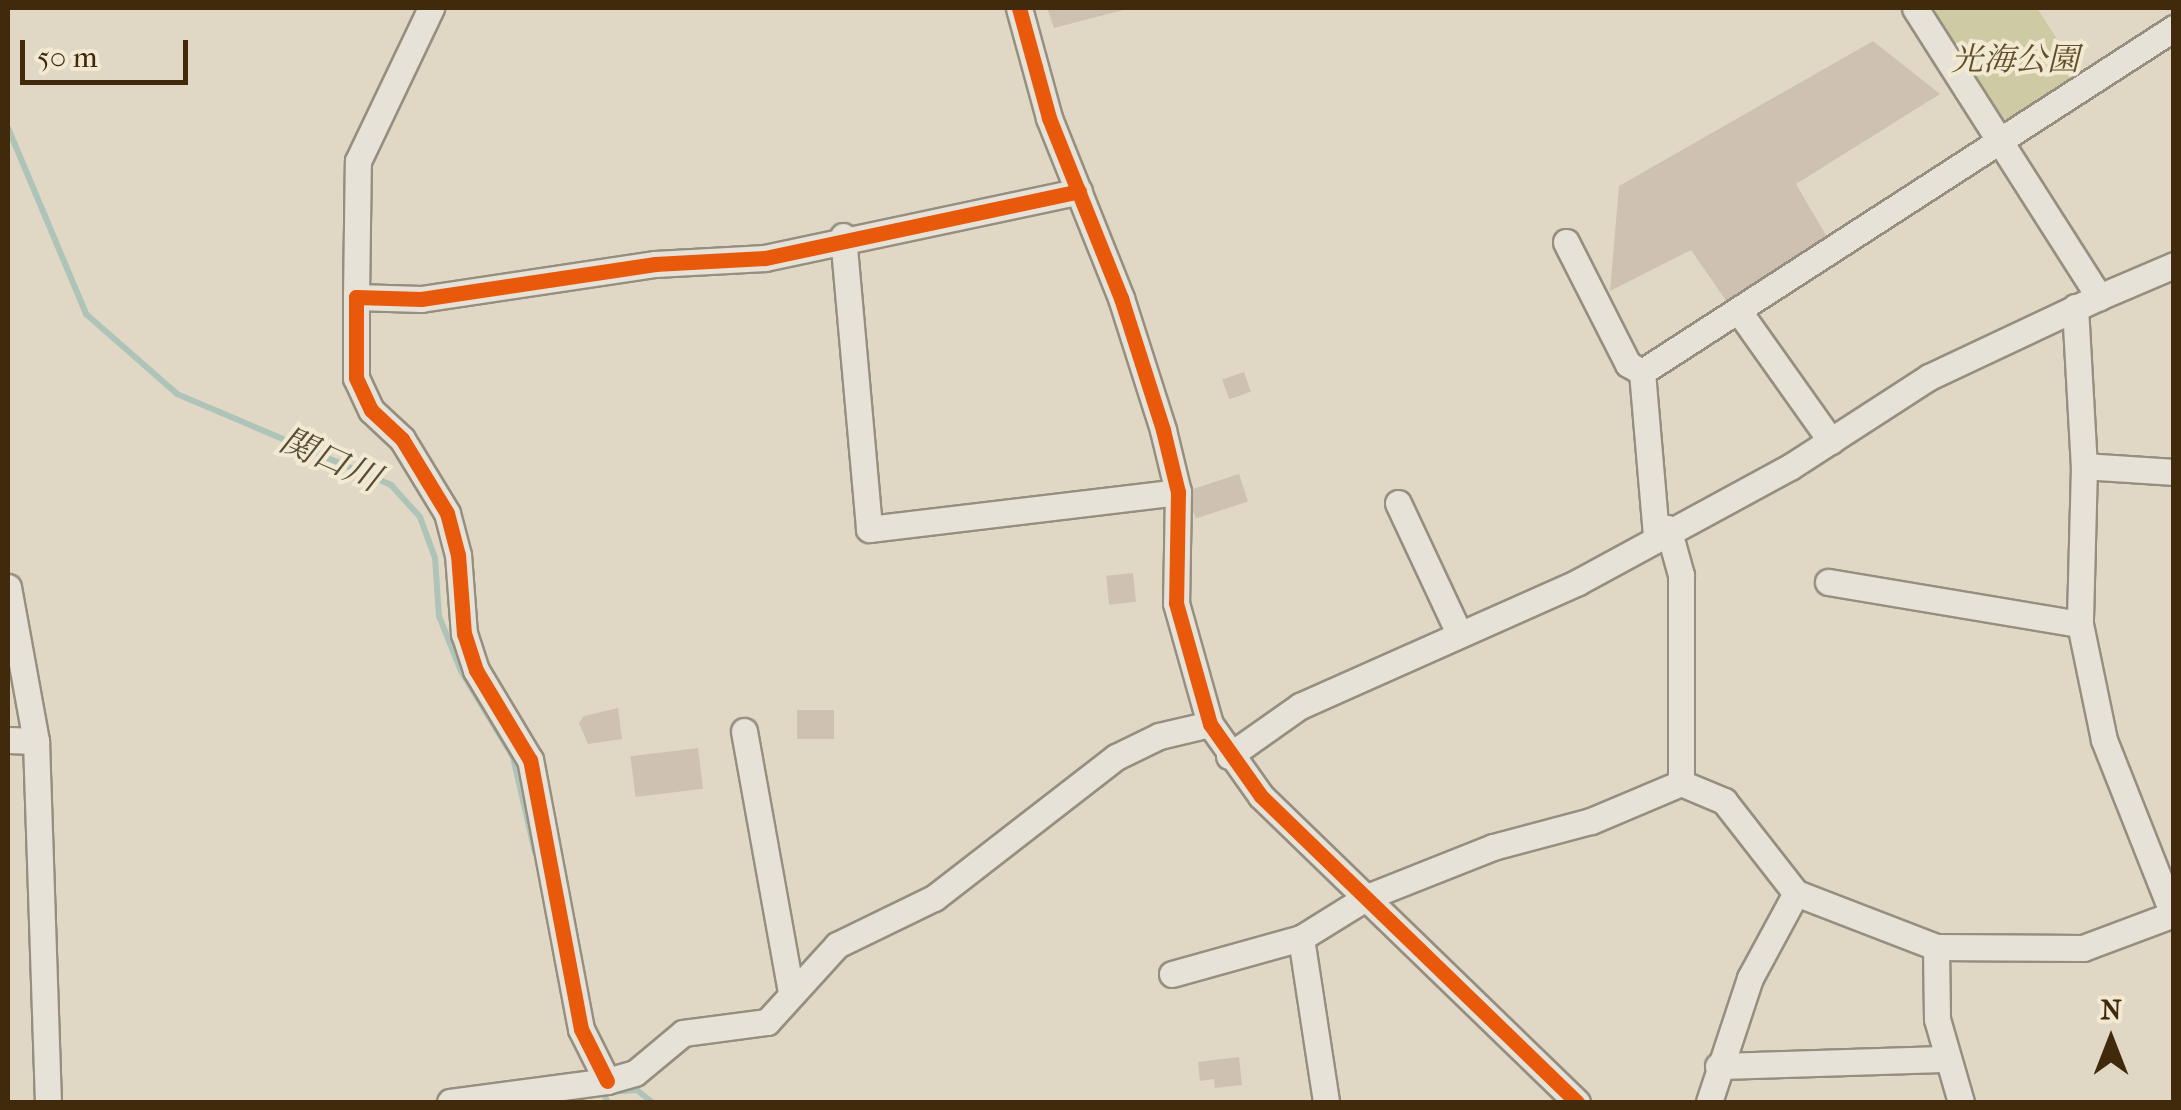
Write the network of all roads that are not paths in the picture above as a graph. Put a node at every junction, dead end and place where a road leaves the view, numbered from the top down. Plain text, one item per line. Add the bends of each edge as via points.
1 (431, 8) edge
2 (1019, 8) edge
3 (1916, 8) edge
4 (2174, 28) edge
5 (2000, 140) junction
6 (1079, 191) junction
7 (843, 236) junction
8 (1566, 242) dead end
9 (2174, 266) edge
10 (356, 298) junction
11 (2087, 302) junction
12 (1740, 312) junction
13 (1642, 372) junction
14 (1831, 441) junction
15 (2084, 466) junction
16 (2174, 472) edge
17 (1178, 492) junction
18 (1398, 502) dead end
19 (1662, 532) junction
20 (1828, 582) dead end
21 (8, 587) edge
22 (2080, 624) junction
23 (1458, 631) junction
24 (1210, 724) junction
25 (744, 731) dead end
26 (8, 740) edge
27 (36, 741) junction
28 (1230, 756) junction
29 (1680, 782) junction
30 (1796, 893) junction
31 (1367, 897) junction
32 (2173, 914) edge
33 (1301, 938) junction
34 (1936, 947) junction
35 (1172, 974) dead end
36 (792, 993) junction
37 (1946, 1059) junction
38 (1718, 1066) junction
39 (596, 1083) junction
40 (48, 1102) edge
41 (450, 1102) edge
42 (1326, 1102) edge
43 (1577, 1102) edge
44 (1708, 1102) edge
45 (1960, 1102) edge

1 - 10 street via 358,161
2 - 6 street via 1048,118
3 - 5 street
4 - 5 street
5 - 11 street
5 - 12 street
6 - 7 street
6 - 17 street via 1121,298
7 - 10 street via 765,258 655,264 420,299
7 - 17 street via 869,529
8 - 13 street via 1628,364
9 - 11 street
10 - 39 street via 356,378 371,410 402,438 447,512 464,634 476,670 530,760
11 - 14 street via 1928,376
11 - 15 street
12 - 13 street
12 - 14 street
13 - 19 street
14 - 19 street
15 - 16 street
15 - 22 street
17 - 24 street via 1176,603
18 - 23 street
19 - 23 street via 1578,582
19 - 29 street via 1681,574
20 - 22 street
21 - 27 street
22 - 32 street via 2104,740
23 - 28 street via 1300,706
24 - 28 street
24 - 36 street via 1159,736 1116,757 934,898 838,945
25 - 36 street
26 - 27 street
27 - 40 street
28 - 31 street via 1261,796
29 - 30 street via 1724,801
29 - 31 street via 1592,821 1493,847
30 - 34 street
30 - 38 street via 1750,978
31 - 33 street
31 - 43 street
32 - 34 street via 2083,948
33 - 35 street
33 - 42 street
34 - 37 street via 1937,1019
36 - 39 street via 767,1022 683,1033 635,1074
37 - 38 street
37 - 45 street
38 - 44 street
39 - 41 street

